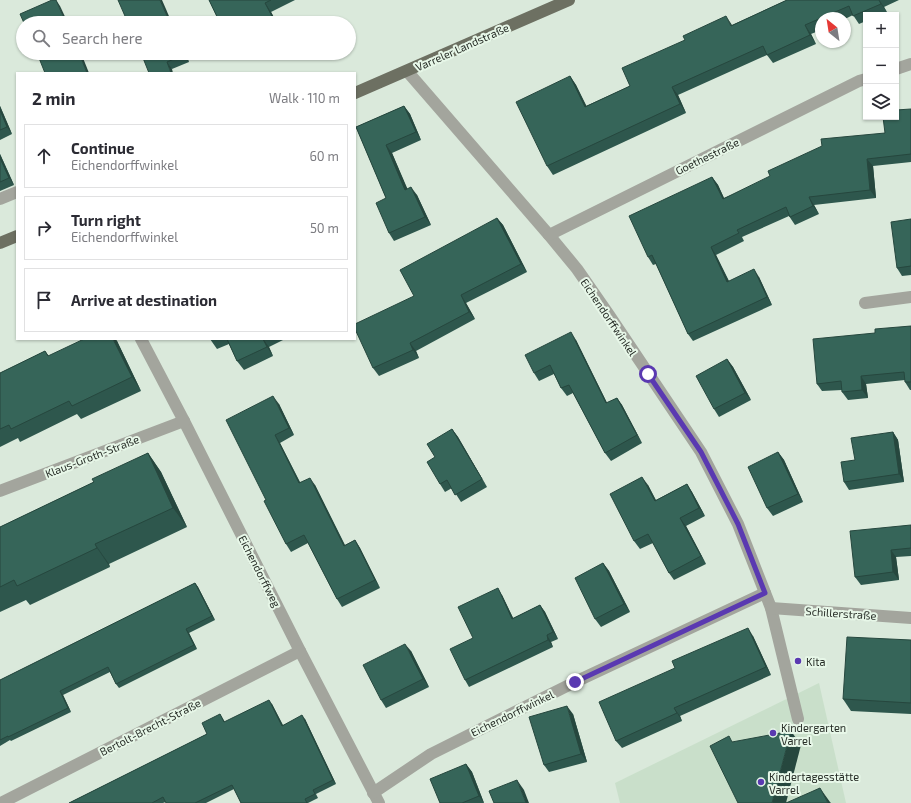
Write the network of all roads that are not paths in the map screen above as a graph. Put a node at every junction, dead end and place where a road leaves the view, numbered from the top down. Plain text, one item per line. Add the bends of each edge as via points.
1 (569, 0) edge
2 (911, 64) edge
3 (899, 68) edge
4 (407, 71) junction
5 (863, 80) edge
6 (356, 93) edge
7 (16, 192) edge
8 (0, 199) edge
9 (549, 234) junction
10 (16, 236) edge
11 (0, 243) edge
12 (911, 297) edge
13 (865, 303) dead end
14 (142, 340) edge
15 (184, 421) junction
16 (0, 491) edge
17 (765, 593) junction
18 (770, 608) junction
19 (911, 618) edge
20 (300, 651) junction
21 (798, 719) dead end
22 (376, 798) edge
23 (1, 803) edge

1 - 4 main road, Varreler Landstraße
2 - 3 street
4 - 6 main road, Varreler Landstraße
4 - 9 street, Eichendorffwinkel
5 - 9 street, Goethestraße
7 - 8 street
9 - 17 street, Eichendorffwinkel via 577,269 701,452 738,524
10 - 11 main road
12 - 13 street
14 - 15 street, Eichendorffweg
15 - 16 street, Klaus-Groth-Straße
15 - 20 street, Eichendorffweg
17 - 18 street, Eichendorffwinkel
17 - 22 street, Eichendorffwinkel via 575,682 431,754
18 - 19 street, Schillerstraße
18 - 21 street, Eichendorffwinkel
20 - 22 street, Eichendorffweg
20 - 23 street, Bertolt-Brecht-Straße

